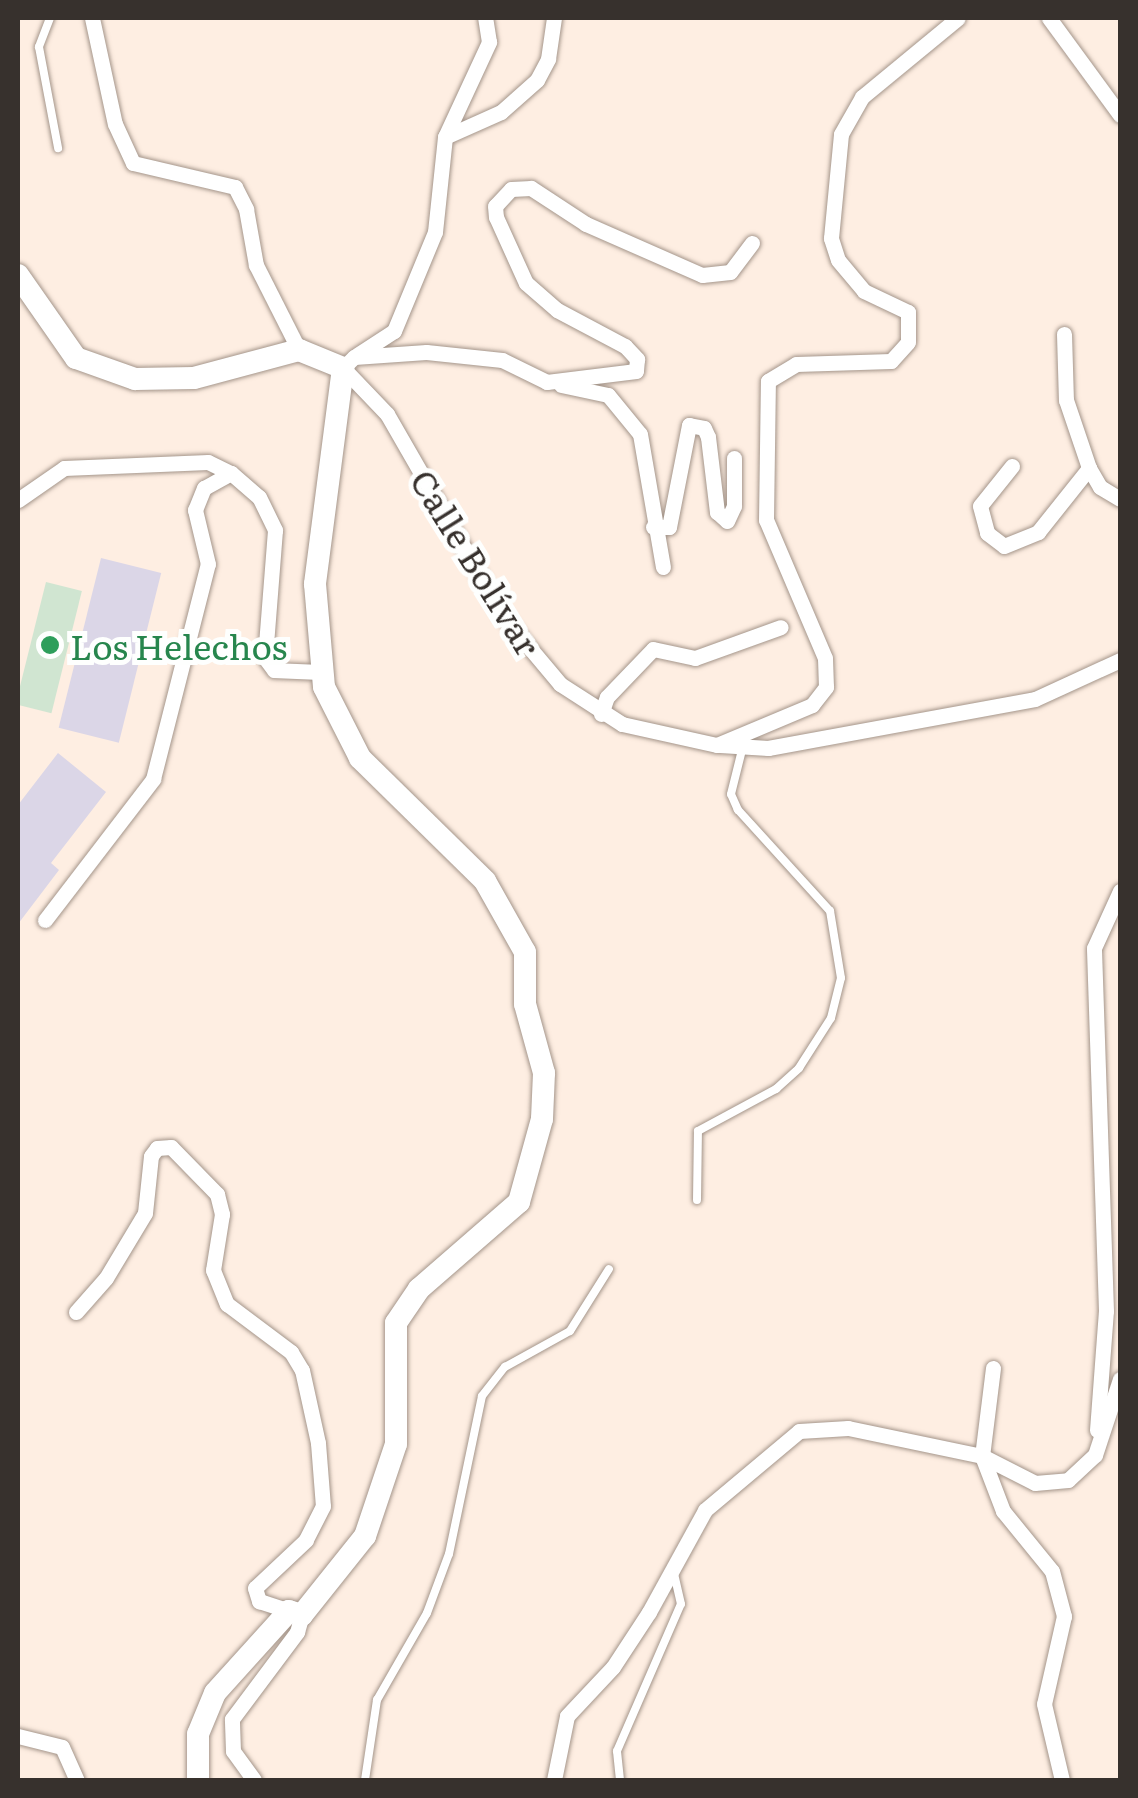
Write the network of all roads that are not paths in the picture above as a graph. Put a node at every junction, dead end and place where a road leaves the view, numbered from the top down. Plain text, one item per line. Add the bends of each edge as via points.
1 (50, 18) edge
2 (92, 18) edge
3 (486, 18) edge
4 (554, 18) edge
5 (958, 18) edge
6 (1048, 18) edge
7 (1120, 116) edge
8 (445, 137) junction
9 (58, 148) dead end
10 (752, 242) dead end
11 (18, 276) edge
12 (1064, 334) dead end
13 (299, 350) junction
14 (349, 362) junction
15 (547, 382) junction
16 (734, 458) dead end
17 (1012, 466) dead end
18 (1090, 468) junction
19 (231, 474) junction
20 (1120, 499) edge
21 (18, 500) edge
22 (654, 527) junction
23 (663, 567) dead end
24 (781, 627) dead end
25 (1120, 660) edge
26 (319, 672) junction
27 (601, 714) junction
28 (716, 745) junction
29 (743, 746) junction
30 (1120, 891) edge
31 (45, 920) dead end
32 (697, 1200) dead end
33 (609, 1269) dead end
34 (76, 1312) dead end
35 (993, 1368) dead end
36 (1120, 1379) edge
37 (1095, 1455) junction
38 (982, 1456) junction
39 (670, 1566) junction
40 (295, 1613) junction
41 (18, 1736) edge
42 (77, 1780) edge
43 (198, 1780) edge
44 (254, 1780) edge
45 (365, 1780) edge
46 (554, 1780) edge
47 (620, 1780) edge
48 (1062, 1780) edge

1 - 9 lane via 39,47
2 - 13 street via 115,124 134,163 235,187 267,293
3 - 8 street via 489,42
4 - 8 street via 548,59 536,80 501,112
5 - 28 street via 862,97 841,134 831,238 838,260 864,290 908,312 908,342 891,360 796,364 768,381 766,520 825,658 826,688 812,705
6 - 7 street
8 - 14 street via 435,232 408,301 394,331
10 - 15 street via 730,272 702,275 586,224 532,188 502,194 496,217 526,283 637,359 636,372 628,375
11 - 13 street via 76,358 135,379 194,378
12 - 18 street via 1066,400
13 - 14 street, Calle Bolívar
14 - 15 street via 484,356
14 - 26 street via 318,543
14 - 27 street, Calle Bolívar via 387,414 503,616 560,684
15 - 22 street via 608,395 623,409 650,466
16 - 22 street via 734,506 726,521 717,512 708,437 704,428 689,425 669,526
17 - 18 street via 980,506 987,533 1004,546 1038,532
18 - 20 street via 1100,487
19 - 21 street via 208,462 64,468
19 - 26 street via 259,497 275,530 266,658 274,670
19 - 31 street via 204,488 195,510 208,564 153,779
22 - 23 street
24 - 27 street via 695,658 653,649 607,697
25 - 29 street, Calle Bolívar via 1035,699 785,745
26 - 40 street via 360,758 485,881 521,945 525,1004 546,1094 519,1202 419,1288 396,1323 396,1444 365,1536
27 - 28 street, Calle Bolívar via 642,732
28 - 29 street, Calle Bolívar
29 - 32 lane via 731,794 830,911 841,978 830,1018 799,1068 776,1089 698,1131
30 - 37 street via 1094,948 1106,1310
33 - 45 lane via 570,1331 505,1368 482,1396 449,1554 428,1613 376,1700
34 - 40 street via 106,1278 145,1213 151,1156 170,1147 218,1194 222,1214 213,1270 226,1304 291,1352 302,1370 323,1506 306,1540 255,1588 260,1601
35 - 38 street
36 - 37 street
37 - 38 street via 1068,1480 1034,1482
38 - 39 street via 848,1428 799,1431 705,1510
38 - 48 street via 1003,1512 1052,1571 1064,1616 1044,1704
39 - 46 street via 613,1667 568,1716
39 - 47 lane via 681,1604 617,1752
40 - 43 street via 215,1693 198,1734
40 - 44 street via 297,1632 232,1719 233,1751
41 - 42 street via 62,1747

